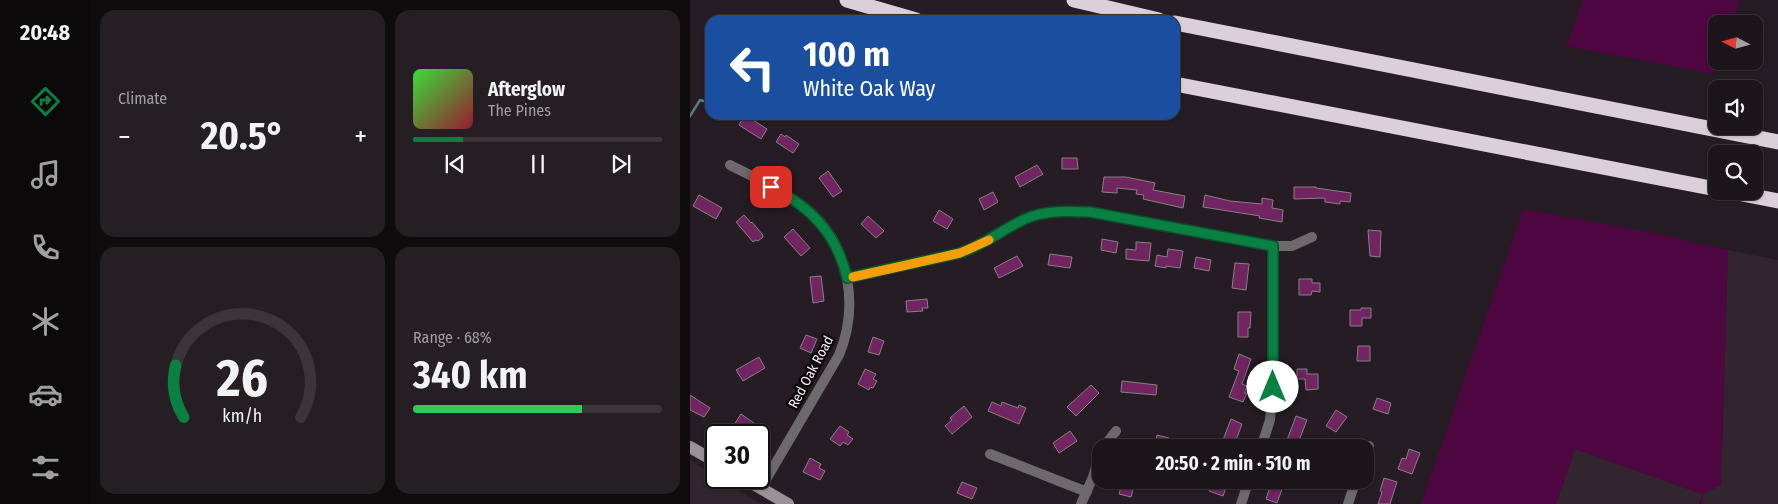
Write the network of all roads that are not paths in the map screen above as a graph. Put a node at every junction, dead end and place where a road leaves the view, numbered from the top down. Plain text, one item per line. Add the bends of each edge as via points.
1 (847, 0) edge
2 (1074, 0) edge
3 (899, 15) edge
4 (1138, 15) edge
5 (1180, 24) edge
6 (1180, 85) edge
7 (1778, 142) edge
8 (730, 165) dead end
9 (1708, 187) edge
10 (1763, 198) edge
11 (1778, 201) edge
12 (1312, 237) dead end
13 (1273, 246) junction
14 (847, 278) junction
15 (1116, 431) dead end
16 (1109, 439) edge
17 (1264, 439) edge
18 (690, 447) edge
19 (990, 454) dead end
20 (705, 456) edge
21 (770, 473) edge
22 (1092, 477) edge
23 (763, 489) edge
24 (1246, 489) edge
25 (1353, 489) edge
26 (1087, 492) junction
27 (788, 504) edge
28 (1081, 504) edge
29 (1241, 504) edge
30 (1348, 504) edge

1 - 3 highway
2 - 4 highway
5 - 7 highway
6 - 9 highway
8 - 14 street, Red Oak Road via 785,194 810,212 836,246
10 - 11 highway
12 - 13 street via 1292,246
13 - 14 street via 1090,212 1045,213 1027,218 975,248 960,253
13 - 17 street via 1273,394
14 - 21 street, Red Oak Road via 850,311 842,348
15 - 16 street
18 - 20 street
19 - 26 street
22 - 26 street
23 - 27 street
24 - 29 street
25 - 30 street
26 - 28 street

